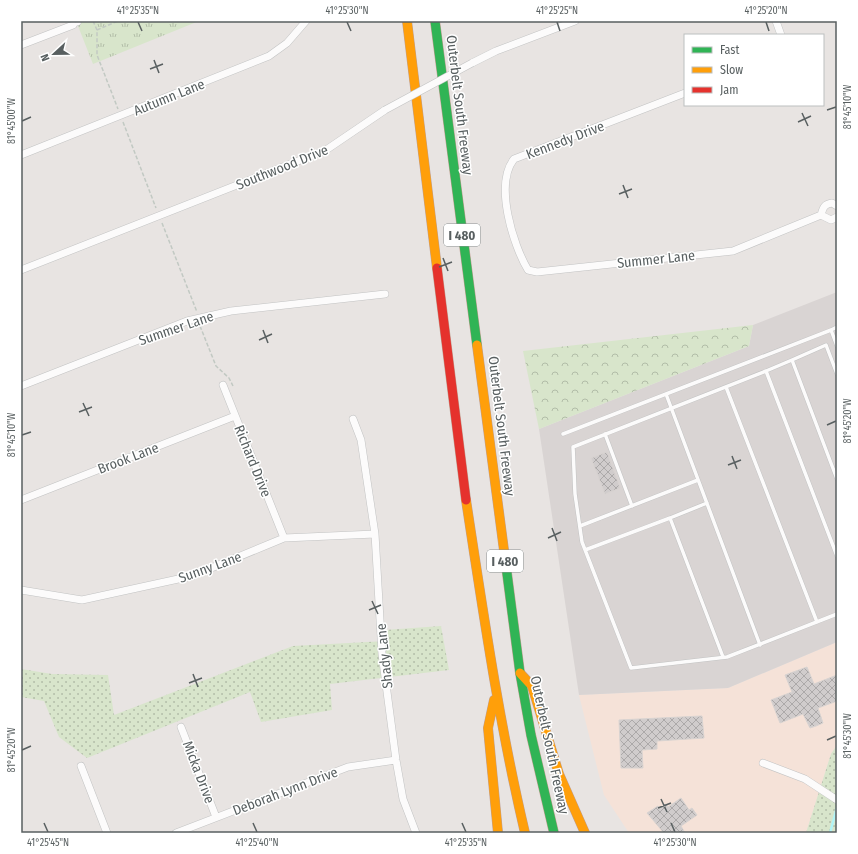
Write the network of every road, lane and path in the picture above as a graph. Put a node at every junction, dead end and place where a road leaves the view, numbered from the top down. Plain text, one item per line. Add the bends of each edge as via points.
1 (93, 21) edge
2 (118, 21) edge
3 (306, 21) edge
4 (407, 21) edge
5 (435, 21) edge
6 (575, 21) edge
7 (776, 21) edge
8 (76, 24) dead end
9 (96, 30) junction
10 (781, 34) edge
11 (21, 45) edge
12 (684, 93) edge
13 (118, 108) dead end
14 (123, 123) dead end
15 (21, 155) edge
16 (837, 206) edge
17 (156, 208) dead end
18 (820, 215) junction
19 (837, 217) edge
20 (162, 223) dead end
21 (511, 231) joint
22 (21, 270) edge
23 (385, 294) dead end
24 (196, 310) dead end
25 (200, 325) dead end
26 (837, 327) edge
27 (831, 330) junction
28 (837, 346) edge
29 (792, 360) junction
30 (766, 372) junction
31 (837, 374) edge
32 (223, 385) dead end
33 (21, 386) edge
34 (233, 386) dead end
35 (726, 387) junction
36 (666, 394) junction
37 (671, 408) junction
38 (235, 416) junction
39 (353, 419) dead end
40 (563, 434) dead end
41 (605, 434) junction
42 (837, 478) edge
43 (698, 480) junction
44 (21, 500) edge
45 (707, 503) junction
46 (632, 506) junction
47 (670, 518) junction
48 (580, 526) junction
49 (375, 534) junction
50 (284, 538) junction
51 (585, 550) junction
52 (837, 556) edge
53 (21, 590) edge
54 (837, 614) edge
55 (817, 622) junction
56 (760, 645) junction
57 (723, 658) junction
58 (520, 673) junction
59 (496, 692) junction
60 (181, 728) dead end
61 (396, 760) junction
62 (763, 763) dead end
63 (80, 766) dead end
64 (837, 800) edge
65 (216, 817) junction
66 (107, 833) edge
67 (176, 833) edge
68 (416, 833) edge
69 (498, 833) edge
70 (525, 833) edge
71 (554, 833) edge
72 (585, 833) edge

1 - 9 path
2 - 9 path
3 - 15 street, Autumn Lane via 287,43 269,56
4 - 59 highway, I 480 via 465,495
5 - 58 highway, Outerbelt South Freeway / I 480
6 - 22 street, Southwood Drive, bridge via 496,51 472,63 385,110 326,150
7 - 10 street
8 - 11 street
9 - 13 path via 97,55
12 - 21 street, Kennedy Drive via 514,160 508,168 506,182
14 - 17 path
16 - 18 street, Summer Lane via 832,203 824,206
18 - 19 street, Summer Lane via 831,220
18 - 21 street, Summer Lane via 733,251 537,272 528,270
20 - 24 path
23 - 33 street, Summer Lane via 231,311 188,321
25 - 34 path via 216,366 229,378
26 - 27 lane
27 - 28 lane
27 - 36 lane
29 - 30 lane
29 - 31 lane via 826,345
29 - 42 lane
30 - 35 lane
30 - 52 lane
32 - 38 street, Richard Drive
35 - 37 lane
35 - 55 lane
36 - 37 lane
36 - 40 lane
37 - 41 lane
37 - 43 lane
38 - 44 street, Brook Lane
38 - 50 street, Richard Drive
39 - 49 street, Shady Lane via 361,440
41 - 46 lane
41 - 48 lane via 573,447 575,494
43 - 45 lane
43 - 46 lane
45 - 47 lane
45 - 56 lane
46 - 48 lane
47 - 51 lane
47 - 57 lane
48 - 51 lane
49 - 50 street, Sunny Lane
49 - 61 street, Shady Lane via 382,654
50 - 53 street, Sunny Lane via 192,576 82,600
51 - 57 lane via 631,668
54 - 55 lane
55 - 56 lane
56 - 57 lane
58 - 71 highway, Outerbelt South Freeway / I 480 via 531,735
58 - 72 highway via 532,686 559,774
59 - 69 highway via 488,728
59 - 70 highway, I 480
60 - 65 street, Micka Drive
61 - 65 street, Deborah Lynn Drive via 348,767
61 - 68 street, Shady Lane via 403,799
62 - 64 street via 805,779
63 - 66 street
65 - 67 street, Deborah Lynn Drive

